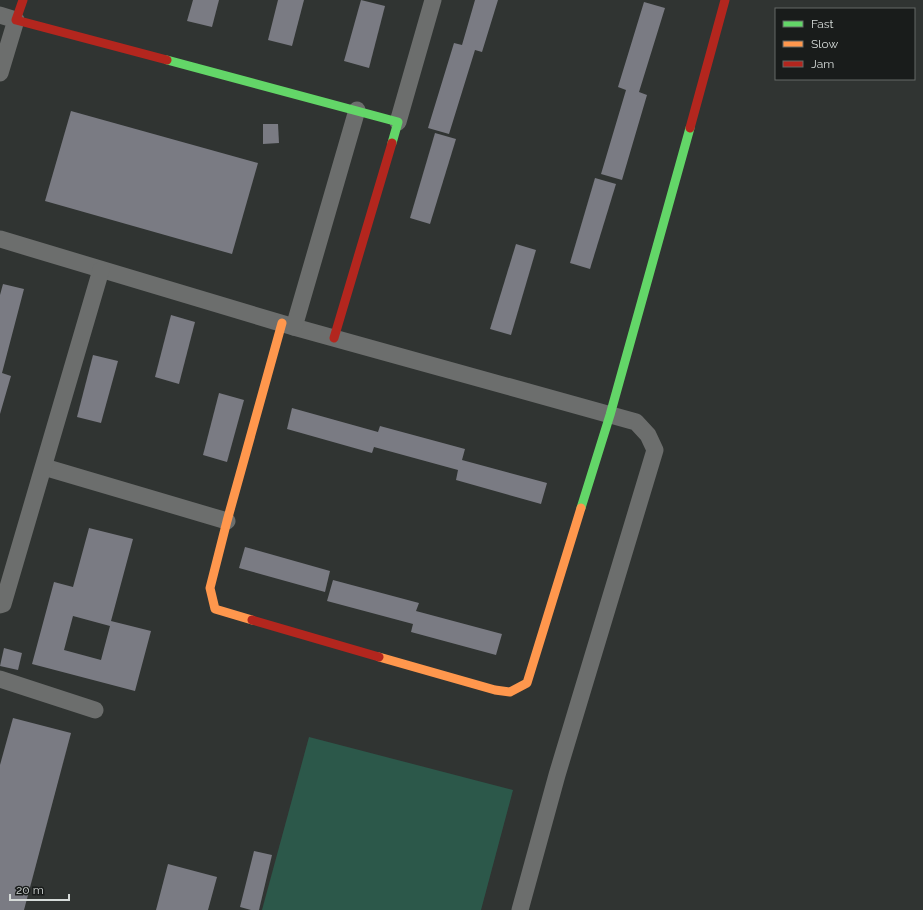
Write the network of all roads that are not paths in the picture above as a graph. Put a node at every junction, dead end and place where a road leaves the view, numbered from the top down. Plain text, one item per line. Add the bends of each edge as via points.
1 (23, 0) edge
2 (432, 0) edge
3 (724, 0) edge
4 (8, 17) edge
5 (0, 73) edge
6 (357, 110) junction
7 (398, 122) junction
8 (0, 239) edge
9 (101, 270) junction
10 (288, 325) junction
11 (334, 338) junction
12 (610, 415) junction
13 (44, 468) junction
14 (227, 521) junction
15 (1, 608) edge
16 (0, 679) edge
17 (95, 710) dead end
18 (520, 910) edge

1 - 4 street
2 - 7 street
3 - 12 street
4 - 5 street
4 - 6 street
6 - 7 street
6 - 10 street
7 - 11 street
8 - 9 street
9 - 10 street
9 - 13 street
10 - 11 street
10 - 14 street
11 - 12 street
12 - 14 street via 527,683 510,692 495,690 215,608 210,588
12 - 18 street via 636,422 648,435 655,450 559,767
13 - 14 street
13 - 15 street
16 - 17 street

